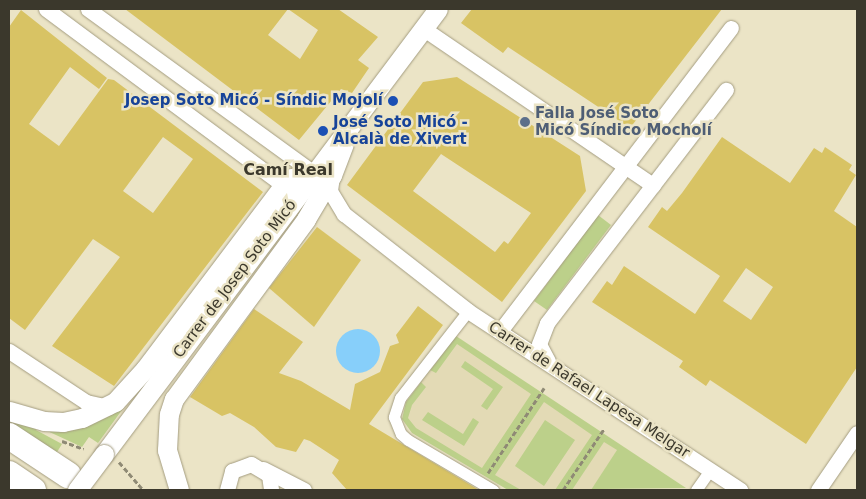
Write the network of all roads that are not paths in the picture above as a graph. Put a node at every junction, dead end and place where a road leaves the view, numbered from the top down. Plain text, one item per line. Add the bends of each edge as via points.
1 (46, 9) edge
2 (88, 9) edge
3 (438, 9) edge
4 (730, 28) dead end
5 (424, 29) junction
6 (726, 90) dead end
7 (626, 166) junction
8 (323, 174) junction
9 (653, 185) junction
10 (290, 191) junction
11 (468, 311) junction
12 (500, 331) junction
13 (9, 352) edge
14 (548, 361) junction
15 (108, 407) junction
16 (9, 411) edge
17 (857, 433) edge
18 (9, 436) edge
19 (258, 466) junction
20 (710, 470) junction
21 (9, 474) edge
22 (72, 483) edge
23 (33, 490) edge
24 (179, 490) edge
25 (227, 490) edge
26 (271, 490) edge
27 (304, 490) edge
28 (493, 490) edge
29 (696, 490) edge
30 (741, 490) edge
31 (818, 490) edge

1 - 10 street
2 - 8 street
3 - 5 street
4 - 7 street
5 - 7 street
5 - 8 street via 349,129
6 - 9 street
7 - 9 street
7 - 12 street
8 - 10 street via 292,178
8 - 11 street, Carrer de Rafael Lapesa Melgar via 344,214
8 - 24 street via 306,219 174,399 169,414 167,450
9 - 14 street via 547,322 540,344
10 - 15 street via 124,395
10 - 22 street, Carrer de Josep Soto Micó, bridge via 102,454
11 - 12 street, Carrer de Rafael Lapesa Melgar
11 - 28 street via 400,398 394,417 401,434
12 - 14 street, Carrer de Rafael Lapesa Melgar
13 - 15 street via 86,402
14 - 20 street, Carrer de Rafael Lapesa Melgar
15 - 16 street via 63,422 44,421
17 - 31 street
18 - 22 highway
19 - 25 street via 238,467 228,477
19 - 26 street via 269,475
19 - 27 street
20 - 29 street
20 - 30 street, Carrer de Rafael Lapesa Melgar
21 - 23 highway

